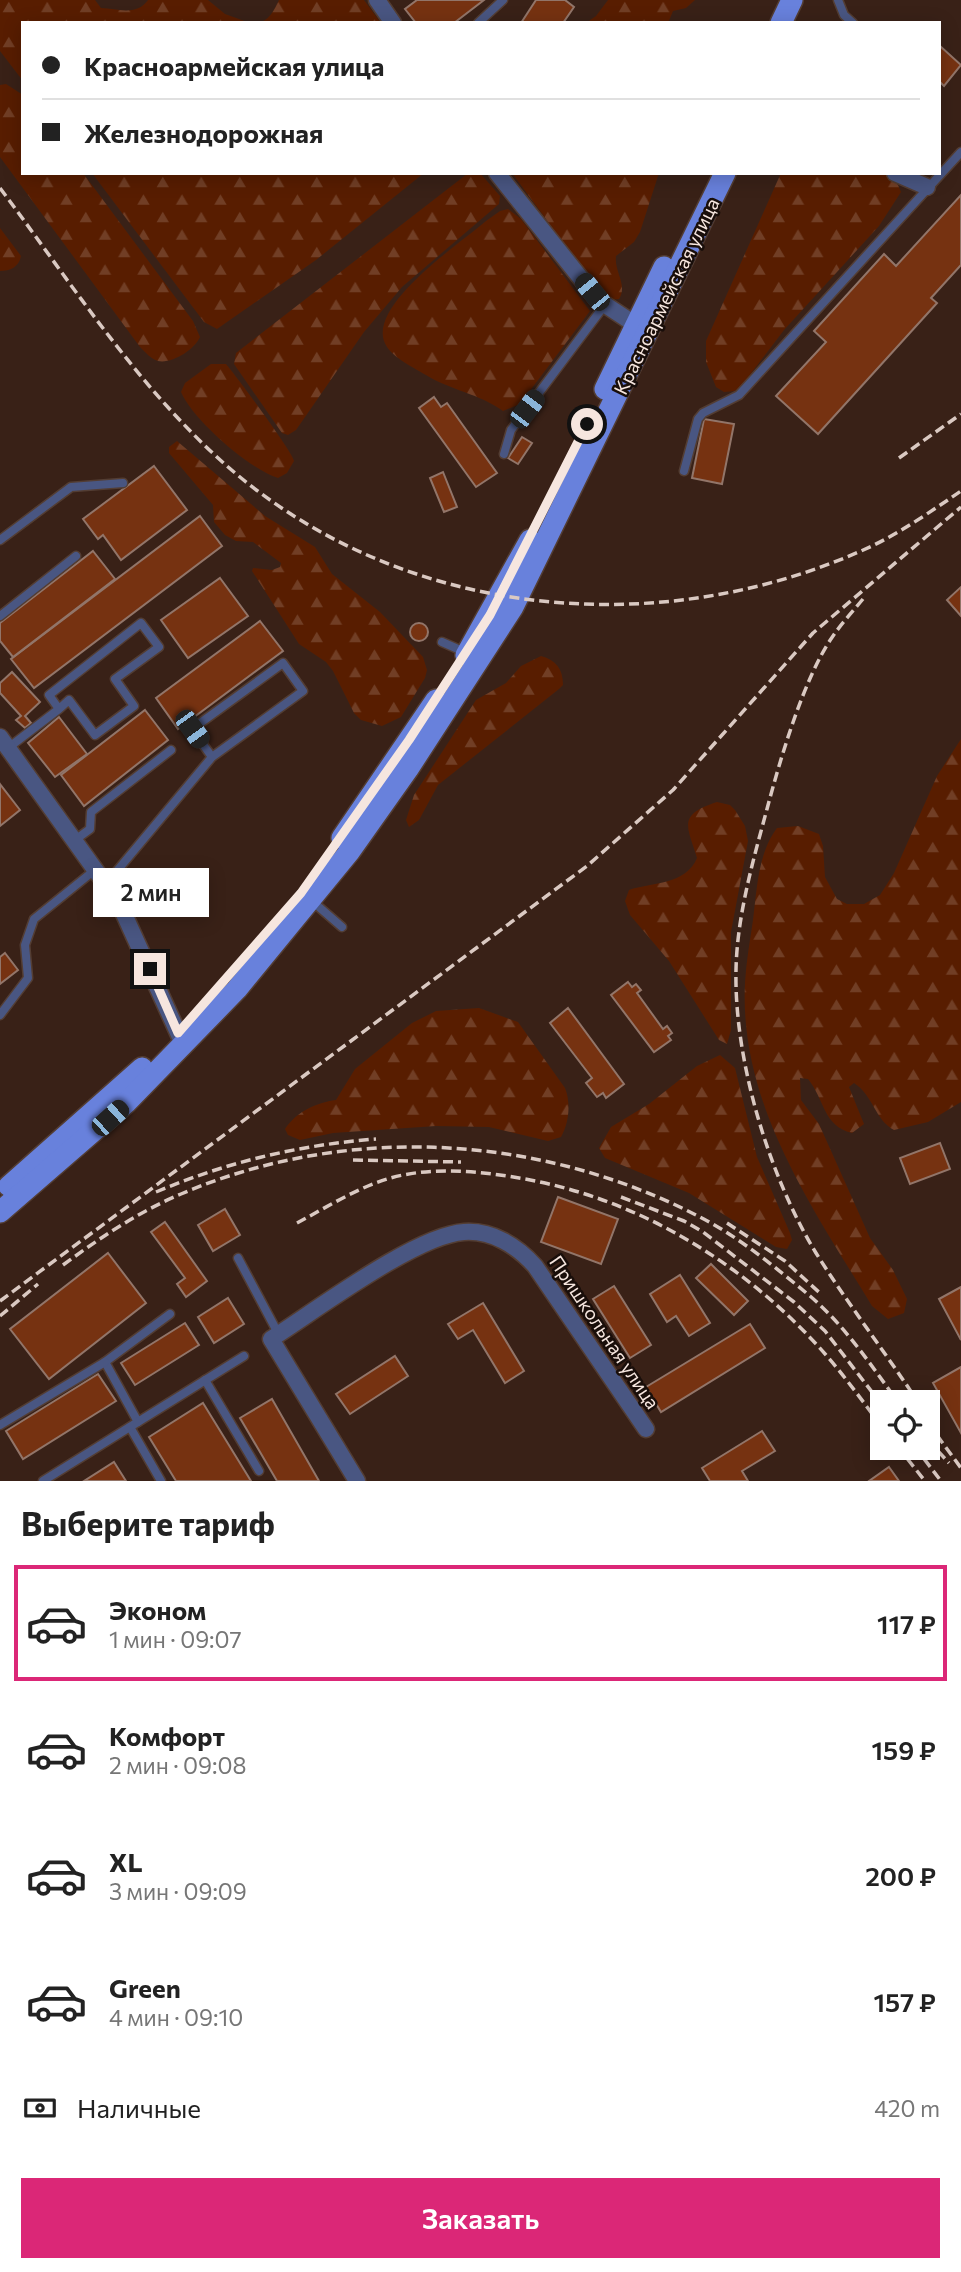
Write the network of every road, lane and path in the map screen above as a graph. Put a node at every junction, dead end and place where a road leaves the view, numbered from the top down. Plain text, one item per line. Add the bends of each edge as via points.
1 (377, 0) edge
2 (503, 0) edge
3 (792, 0) edge
4 (807, 0) edge
5 (838, 0) edge
6 (392, 21) edge
7 (480, 21) edge
8 (782, 21) edge
9 (797, 21) edge
10 (851, 21) edge
11 (961, 152) edge
12 (941, 173) edge
13 (499, 175) edge
14 (708, 175) edge
15 (724, 175) edge
16 (900, 175) edge
17 (939, 175) edge
18 (927, 187) junction
19 (604, 306) junction
20 (636, 324) junction
21 (504, 454) dead end
22 (684, 471) dead end
23 (123, 483) dead end
24 (0, 540) edge
25 (76, 555) dead end
26 (0, 616) edge
27 (442, 642) dead end
28 (467, 653) junction
29 (59, 709) junction
30 (4, 743) edge
31 (172, 750) dead end
32 (212, 757) junction
33 (75, 840) junction
34 (97, 869) junction
35 (106, 884) junction
36 (312, 901) junction
37 (342, 928) dead end
38 (0, 1015) edge
39 (181, 1039) junction
40 (0, 1194) edge
41 (0, 1212) edge
42 (238, 1258) dead end
43 (170, 1314) dead end
44 (275, 1337) junction
45 (244, 1356) dead end
46 (105, 1362) junction
47 (205, 1380) junction
48 (0, 1425) edge
49 (134, 1425) junction
50 (646, 1429) dead end
51 (259, 1471) dead end
52 (43, 1481) edge
53 (161, 1481) edge
54 (357, 1481) edge

1 - 6 street
2 - 7 lane
3 - 8 main road
4 - 9 main road
5 - 10 lane
11 - 12 lane
13 - 19 street
14 - 20 main road, Красноармейская улица
15 - 36 main road, Красноармейская улица via 509,614 408,769
16 - 18 street
17 - 18 lane
18 - 22 lane via 739,395 698,419
19 - 20 street
19 - 21 lane via 511,430
20 - 28 main road, Красноармейская улица via 526,549
23 - 24 lane via 71,487
25 - 26 lane
27 - 28 lane
28 - 39 main road, Красноармейская улица via 301,893
29 - 29 lane via 49,695 141,623 159,647 115,679 134,706 95,736 69,701
29 - 30 lane
30 - 33 street
31 - 33 lane via 91,812 90,830
32 - 32 lane via 192,729 283,663 303,691
32 - 35 lane
33 - 34 street
34 - 35 street
34 - 38 lane via 34,919 25,945 28,978
35 - 39 street
36 - 37 lane
36 - 39 main road, Красноармейская улица via 264,960
39 - 40 main road, Красноармейская улица
39 - 41 main road, Красноармейская улица via 96,1130
42 - 44 lane
43 - 46 lane
44 - 50 street, Пришкольная улица via 405,1254 464,1232 493,1236 535,1266
44 - 54 street
45 - 47 lane
46 - 48 lane
46 - 49 lane
47 - 49 lane
47 - 51 lane
49 - 52 lane
49 - 53 lane

